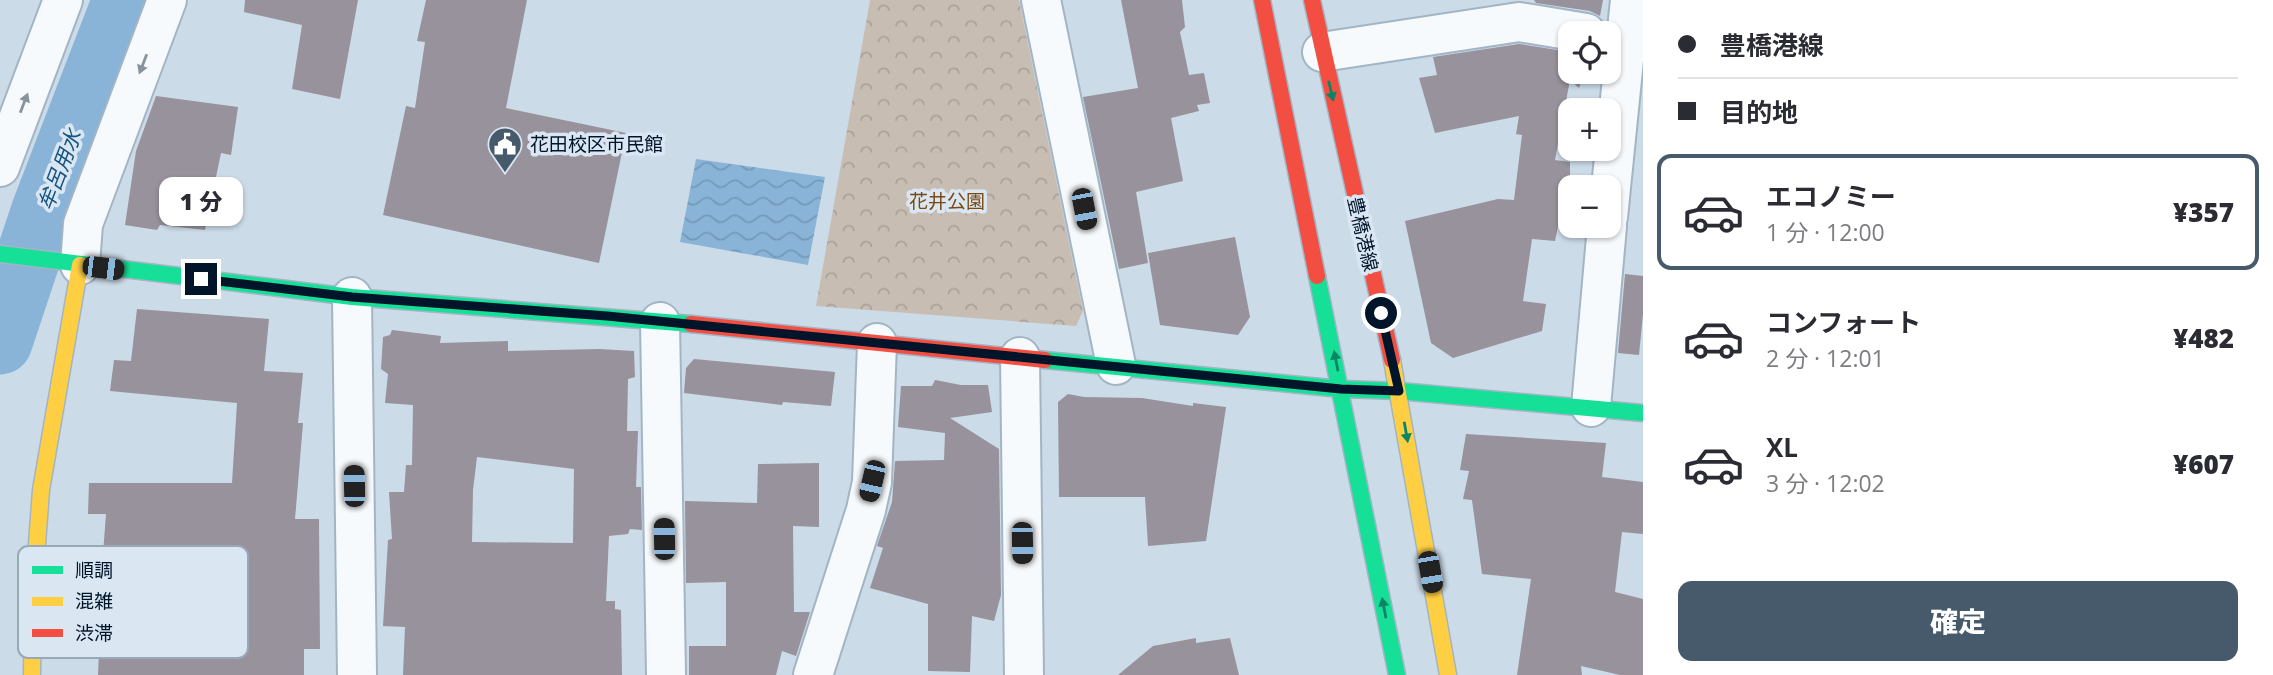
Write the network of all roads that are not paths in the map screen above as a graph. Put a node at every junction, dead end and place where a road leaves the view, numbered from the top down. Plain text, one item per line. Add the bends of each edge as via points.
1 (63, 0) edge
2 (167, 0) edge
3 (1041, 0) edge
4 (1262, 0) edge
5 (1312, 0) edge
6 (1630, 0) edge
7 (1558, 28) edge
8 (1625, 40) edge
9 (1322, 52) junction
10 (0, 167) edge
11 (1612, 175) edge
12 (1606, 238) edge
13 (5, 255) edge
14 (62, 263) junction
15 (352, 297) junction
16 (660, 321) junction
17 (877, 343) junction
18 (1020, 357) junction
19 (1116, 365) junction
20 (1341, 389) junction
21 (1399, 391) junction
22 (1591, 407) junction
23 (1643, 413) edge
24 (37, 546) edge
25 (357, 675) edge
26 (666, 675) edge
27 (813, 675) edge
28 (1024, 675) edge
29 (1397, 675) edge
30 (1448, 675) edge

10 -> 1 street
2 -> 14 street via 83,224
3 - 19 street
20 -> 4 street
5 - 9 street, 豊橋港線
6 - 8 street
7 - 9 street via 1519,22
8 - 11 street
9 -> 21 street, 豊橋港線
12 - 22 street
13 - 14 street
14 - 15 street
14 - 24 street
15 - 16 street
15 - 25 street
16 - 17 street
16 - 26 street
17 - 18 street
17 - 27 street via 872,481
18 - 19 street
18 - 28 street
19 - 20 street
20 - 21 street
29 -> 20 street
21 - 22 street
21 -> 30 street, 豊橋港線
22 - 23 street

